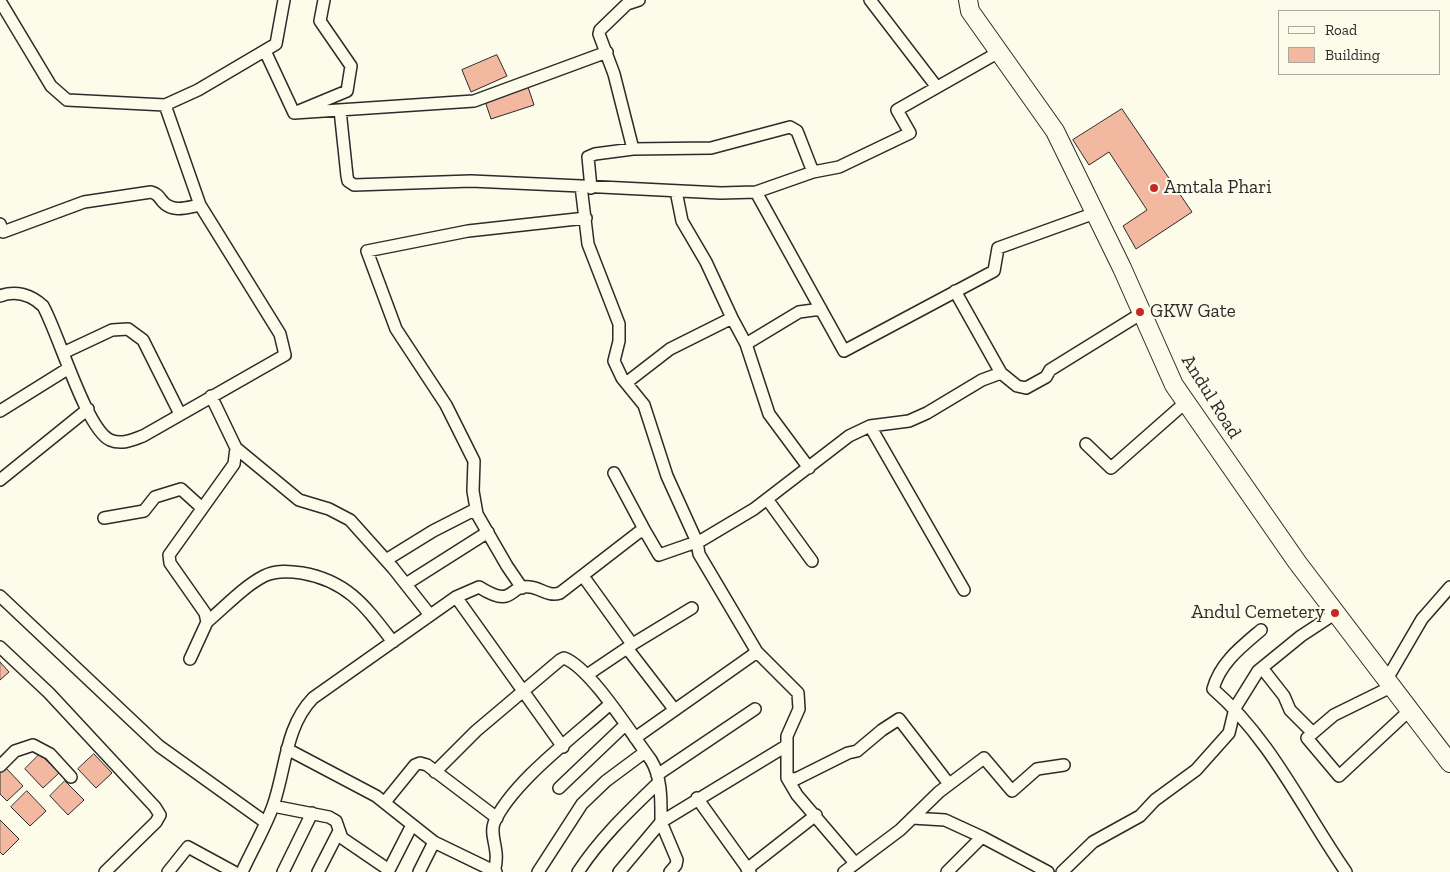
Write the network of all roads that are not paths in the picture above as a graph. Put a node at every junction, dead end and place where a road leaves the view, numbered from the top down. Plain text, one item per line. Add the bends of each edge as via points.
1 (284, 0) edge
2 (324, 0) edge
3 (639, 0) edge
4 (870, 0) edge
5 (968, 0) edge
6 (0, 1) edge
7 (265, 51) junction
8 (607, 52) junction
9 (999, 52) junction
10 (936, 86) junction
11 (166, 105) junction
12 (340, 110) junction
13 (294, 113) junction
14 (633, 149) junction
15 (813, 172) junction
16 (586, 187) junction
17 (676, 191) junction
18 (756, 192) junction
19 (200, 205) junction
20 (1095, 213) junction
21 (586, 218) junction
22 (0, 224) edge
23 (955, 291) junction
24 (0, 296) edge
25 (821, 309) junction
26 (1142, 313) junction
27 (732, 318) junction
28 (746, 344) junction
29 (63, 353) junction
30 (69, 368) junction
31 (1002, 373) junction
32 (626, 383) junction
33 (211, 396) junction
34 (1186, 402) junction
35 (88, 409) junction
36 (0, 412) edge
37 (180, 414) junction
38 (870, 426) junction
39 (1086, 444) dead end
40 (236, 448) junction
41 (809, 468) junction
42 (614, 473) dead end
43 (0, 480) edge
44 (767, 499) junction
45 (202, 508) junction
46 (476, 509) junction
47 (104, 518) dead end
48 (488, 532) junction
49 (645, 532) junction
50 (697, 542) junction
51 (386, 560) junction
52 (812, 561) dead end
53 (582, 576) junction
54 (406, 584) junction
55 (1450, 587) edge
56 (522, 588) junction
57 (964, 590) dead end
58 (0, 596) edge
59 (456, 597) junction
60 (692, 608) dead end
61 (1336, 612) junction
62 (430, 615) junction
63 (208, 622) junction
64 (1261, 630) dead end
65 (393, 642) junction
66 (629, 646) junction
67 (0, 647) edge
68 (757, 652) junction
69 (190, 659) dead end
70 (1262, 668) junction
71 (587, 675) junction
72 (1390, 683) junction
73 (522, 692) junction
74 (609, 705) junction
75 (1235, 708) junction
76 (674, 709) junction
77 (755, 709) dead end
78 (1411, 709) junction
79 (625, 725) junction
80 (1312, 734) junction
81 (635, 738) junction
82 (786, 746) junction
83 (563, 747) junction
84 (287, 749) junction
85 (645, 752) junction
86 (1450, 763) edge
87 (1064, 765) dead end
88 (0, 766) edge
89 (435, 772) junction
90 (71, 778) dead end
91 (658, 778) junction
92 (788, 778) junction
93 (948, 784) junction
94 (559, 788) dead end
95 (697, 798) junction
96 (385, 802) junction
97 (273, 806) junction
98 (312, 813) junction
99 (816, 815) junction
100 (497, 818) junction
101 (912, 818) junction
102 (265, 822) junction
103 (661, 822) junction
104 (412, 825) junction
105 (338, 833) junction
106 (982, 837) junction
107 (434, 842) junction
108 (855, 863) junction
109 (749, 870) edge
110 (389, 871) edge
111 (105, 872) edge
112 (168, 872) edge
113 (234, 872) edge
114 (242, 872) edge
115 (283, 872) edge
116 (318, 872) edge
117 (419, 872) edge
118 (495, 872) edge
119 (538, 872) edge
120 (578, 872) edge
121 (619, 872) edge
122 (670, 872) edge
123 (844, 872) edge
124 (947, 872) edge
125 (1048, 872) edge
126 (1062, 872) edge
127 (1346, 872) edge

1 - 7 street via 276,44
2 - 13 street via 320,21 351,66 347,91
3 - 8 street via 627,4 600,30
4 - 10 street
5 - 9 main road, Andul Road via 970,10
6 - 11 street via 51,86 67,100
7 - 11 street
7 - 13 street
8 - 12 street via 474,101
8 - 14 street
9 - 10 street
9 - 20 main road, Andul Road via 1055,132
10 - 15 street via 897,110 910,133 839,166
11 - 19 street
12 - 13 street
12 - 16 street via 348,182 354,185 471,181
14 - 15 street via 711,148 790,127 797,131
14 - 16 street via 588,157
15 - 18 street
16 - 17 street
16 - 21 street
17 - 18 street
17 - 27 street via 682,221 706,262
18 - 25 street
19 - 22 street via 179,209 170,207 157,193 151,192 84,202 3,232
19 - 33 street via 280,334 285,355
20 - 23 street via 998,248 994,271
20 - 26 main road, Andul Road
21 - 32 street via 588,244 619,324 614,361
21 - 46 street via 468,231 367,251 396,329 446,404 474,461
23 - 25 street via 844,351
23 - 31 street
24 - 29 street via 21,293 39,302 48,315
25 - 28 street via 799,312
26 - 31 street via 1026,388 1017,386
26 - 34 main road, Andul Road via 1174,385
27 - 28 street
27 - 32 street via 670,349
28 - 41 street via 769,414
29 - 30 street
29 - 37 street via 112,330 128,329 142,340
30 - 35 street
30 - 36 street
31 - 38 street via 982,380 909,421
32 - 50 street via 644,404 667,476
33 - 37 street
33 - 40 street
34 - 39 street via 1111,468
34 - 61 main road, Andul Road via 1297,562
35 - 37 street via 102,434 118,442 143,436
35 - 43 street
38 - 41 street via 850,436
38 - 57 street
40 - 45 street via 234,464
40 - 51 street via 298,500 329,509 350,520
41 - 44 street
42 - 49 street
44 - 50 street
44 - 52 street
45 - 47 street via 181,489 155,497 144,511
45 - 63 street via 169,555 170,563
46 - 48 street
46 - 51 street
48 - 54 street
48 - 56 street
49 - 50 street via 660,555
49 - 53 street via 639,532
50 - 68 street via 700,554
51 - 54 street
53 - 56 street via 553,596 529,587
53 - 66 street
54 - 62 street
55 - 72 street via 1422,618
56 - 59 street via 510,596 500,597 479,586
58 - 102 street via 159,746
59 - 62 street
59 - 73 street
60 - 66 street
61 - 70 street
61 - 72 main road, Andul Road
62 - 65 street
63 - 65 street via 265,576 290,571 319,576 342,586 359,599
63 - 69 street
64 - 75 street via 1235,652 1216,675 1213,689
65 - 84 street via 313,698 297,720
66 - 71 street
66 - 76 street
67 - 111 street via 49,693 160,815
68 - 76 street
68 - 82 street via 798,692 799,709
70 - 75 street
70 - 80 street via 1284,696 1290,710
71 - 73 street via 575,663 564,658
71 - 74 street
72 - 78 main road, Andul Road
72 - 80 street via 1334,715
73 - 83 street
73 - 89 street
74 - 79 street
74 - 83 street
75 - 126 street via 1229,733 1196,770 1161,795 1140,816 1093,842
75 - 127 street via 1262,740
76 - 81 street
77 - 91 street
78 - 80 street via 1339,776 1307,738
78 - 86 main road, Andul Road
79 - 81 street
79 - 94 street
81 - 85 street
82 - 92 street
82 - 95 street
83 - 100 street via 518,787
84 - 96 street
84 - 97 street
85 - 91 street via 656,768
85 - 119 street via 582,804
87 - 93 street via 1037,769 1012,791 984,758
88 - 90 street via 15,751 33,745 50,754
89 - 96 street via 420,763 415,765
89 - 100 street
91 - 103 street
91 - 120 street via 603,838
92 - 93 street via 796,778 857,751 900,719
92 - 99 street via 797,795
93 - 101 street
95 - 103 street
95 - 109 street
96 - 104 street
97 - 98 street
97 - 102 street
98 - 105 street via 336,821
98 - 115 street
99 - 108 street
99 - 109 street
100 - 118 street via 492,834 498,852
101 - 106 street via 945,820
101 - 108 street
102 - 114 street
103 - 121 street
103 - 122 street via 677,860
104 - 107 street
104 - 110 street
105 - 110 street
105 - 116 street
106 - 124 street
106 - 125 street
107 - 117 street
107 - 118 street
108 - 123 street
112 - 113 street via 188,847

